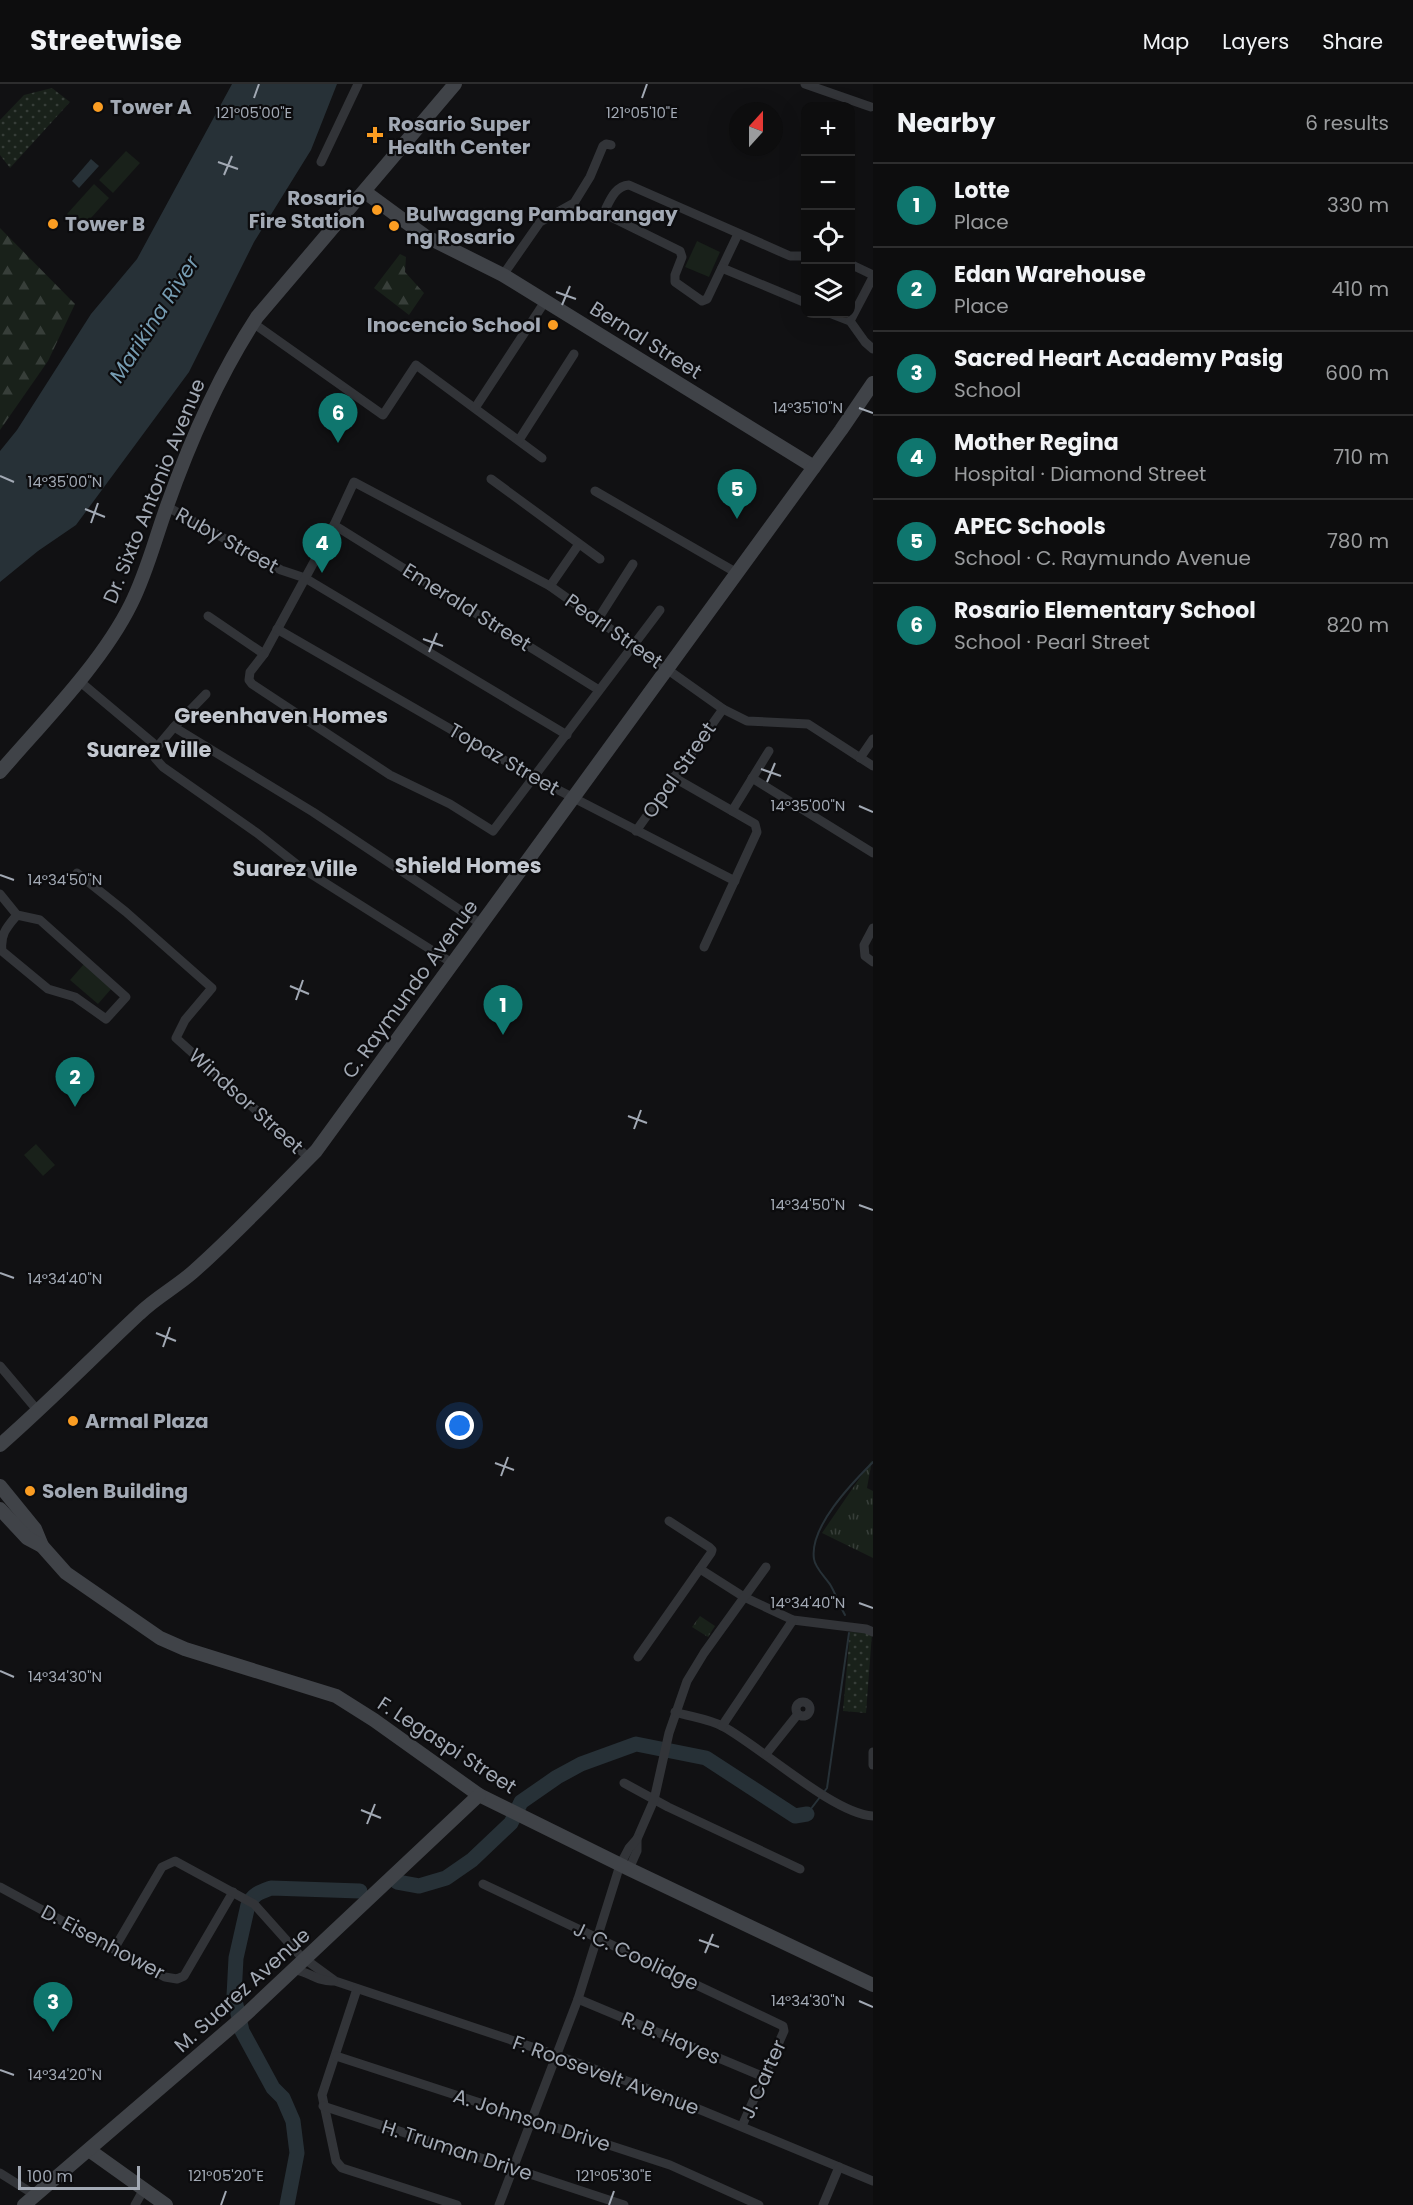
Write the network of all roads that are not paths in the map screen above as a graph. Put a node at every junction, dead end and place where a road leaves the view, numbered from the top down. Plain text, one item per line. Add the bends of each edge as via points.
1 (358, 84) edge
2 (455, 84) edge
3 (806, 84) edge
4 (871, 107) dead end
5 (611, 145) dead end
6 (321, 162) dead end
7 (365, 192) junction
8 (738, 234) junction
9 (801, 256) edge
10 (855, 267) edge
11 (722, 268) junction
12 (503, 274) junction
13 (873, 276) edge
14 (546, 300) junction
15 (801, 301) edge
16 (842, 318) edge
17 (850, 321) junction
18 (253, 322) junction
19 (873, 349) edge
20 (574, 354) dead end
21 (873, 382) edge
22 (475, 408) junction
23 (519, 440) junction
24 (542, 458) dead end
25 (814, 467) junction
26 (491, 479) dead end
27 (595, 491) dead end
28 (166, 506) junction
29 (334, 525) junction
30 (579, 544) junction
31 (600, 559) dead end
32 (633, 564) dead end
33 (737, 573) junction
34 (305, 579) junction
35 (550, 586) junction
36 (660, 610) dead end
37 (208, 616) dead end
38 (598, 619) junction
39 (277, 629) junction
40 (633, 645) junction
41 (264, 654) junction
42 (668, 669) junction
43 (78, 680) junction
44 (599, 690) junction
45 (206, 694) dead end
46 (723, 709) junction
47 (174, 727) junction
48 (567, 735) junction
49 (873, 739) edge
50 (769, 751) dead end
51 (153, 752) junction
52 (860, 758) junction
53 (873, 766) edge
54 (2, 774) edge
55 (673, 777) junction
56 (535, 778) junction
57 (752, 778) junction
58 (572, 798) junction
59 (732, 812) junction
60 (636, 831) junction
61 (873, 853) edge
62 (77, 873) dead end
63 (735, 881) junction
64 (0, 894) edge
65 (17, 915) junction
66 (481, 924) junction
67 (873, 928) edge
68 (704, 947) dead end
69 (873, 962) edge
70 (452, 963) junction
71 (309, 1158) junction
72 (0, 1366) edge
73 (38, 1411) junction
74 (0, 1445) edge
75 (0, 1486) edge
76 (0, 1509) edge
77 (669, 1521) dead end
78 (42, 1546) junction
79 (766, 1567) dead end
80 (700, 1569) junction
81 (744, 1597) junction
82 (793, 1620) junction
83 (873, 1632) edge
84 (638, 1657) dead end
85 (675, 1713) junction
86 (798, 1714) dead end
87 (722, 1726) junction
88 (873, 1752) edge
89 (766, 1754) junction
90 (873, 1766) edge
91 (624, 1783) dead end
92 (479, 1795) junction
93 (654, 1800) junction
94 (873, 1816) edge
95 (625, 1867) junction
96 (800, 1869) dead end
97 (483, 1884) dead end
98 (0, 1887) edge
99 (233, 1892) junction
100 (613, 1910) dead end
101 (604, 1920) junction
102 (598, 1938) junction
103 (114, 1949) junction
104 (302, 1963) junction
105 (335, 1981) junction
106 (873, 1985) edge
107 (357, 1989) junction
108 (578, 1999) junction
109 (784, 2031) joint
110 (556, 2055) junction
111 (336, 2056) junction
112 (764, 2077) junction
113 (323, 2106) junction
114 (532, 2120) junction
115 (742, 2126) junction
116 (89, 2150) junction
117 (839, 2167) junction
118 (513, 2169) junction
119 (0, 2173) edge
120 (873, 2181) edge
121 (144, 2189) junction
122 (35, 2195) junction
123 (24, 2205) edge
124 (135, 2205) edge
125 (166, 2205) edge
126 (457, 2205) edge
127 (499, 2205) edge
128 (624, 2205) edge
129 (759, 2205) edge
130 (823, 2205) edge

1 - 6 street
2 - 7 main road, Dr. Sixto Antonio Avenue
3 - 4 street
5 - 12 street via 603,146 574,203 540,222
7 - 12 main road, Bernal Street via 424,236
7 - 18 main road, Dr. Sixto Antonio Avenue
8 - 9 street via 790,256
8 - 11 street
8 - 11 street via 629,186 611,197 606,208 611,217 680,251 675,282 702,301 707,299
10 - 13 street
11 - 15 street
12 - 14 main road, Bernal Street
13 - 17 street
14 - 22 street
14 - 25 main road, Bernal Street
16 - 17 street
17 - 19 street
18 - 22 street via 382,415 416,365
18 - 28 main road, Dr. Sixto Antonio Avenue via 217,389
20 - 23 street
21 - 25 main road, C. Raymundo Avenue
22 - 23 street
23 - 24 street
25 - 33 main road, C. Raymundo Avenue
26 - 30 street
27 - 33 street
28 - 34 street, Ruby Street via 277,568
28 - 43 main road, Dr. Sixto Antonio Avenue via 152,555 130,606
29 - 34 street
29 - 35 street, Pearl Street via 354,482
29 - 44 street, Emerald Street
30 - 31 street
30 - 35 street
32 - 38 street
33 - 42 main road, C. Raymundo Avenue
34 - 39 street
34 - 48 street, Ruby Street
35 - 38 street, Pearl Street
36 - 40 street
37 - 41 street
38 - 40 street, Pearl Street
39 - 41 street
39 - 56 street, Topaz Street
40 - 42 street, Pearl Street
40 - 44 street
41 - 56 street via 249,680 390,775 450,804 493,831
42 - 46 street, Pearl Street
42 - 58 main road, C. Raymundo Avenue
43 - 51 street via 153,743
43 - 54 main road, Dr. Sixto Antonio Avenue
44 - 48 street
45 - 47 street
46 - 52 street, Pearl Street via 747,721 808,724
46 - 55 street, Opal Street
47 - 51 street
47 - 66 street via 313,812
48 - 56 street
49 - 52 street
50 - 57 street
51 - 70 street via 163,767 300,867
52 - 53 street, Pearl Street
55 - 59 street
55 - 60 street, Opal Street
56 - 58 street, Topaz Street
57 - 59 street
57 - 61 street
58 - 60 street, Topaz Street
58 - 66 main road, C. Raymundo Avenue
59 - 63 street via 755,824 757,832
60 - 63 street, Topaz Street
62 - 71 street, Windsor Street via 212,988 185,1020 176,1038
63 - 68 street
64 - 65 street
65 - 65 street via 40,921 126,997 106,1019 75,997 48,989 2,951 3,932
66 - 70 main road, C. Raymundo Avenue
67 - 69 street via 864,945 866,956
70 - 71 main road, C. Raymundo Avenue
71 - 73 main road, C. Raymundo Avenue via 239,1230 190,1275 138,1314
72 - 73 street
73 - 74 main road, C. Raymundo Avenue
75 - 78 main road, F. Legaspi Street via 35,1529
76 - 78 main road, F. Legaspi Street via 27,1538
77 - 80 street via 711,1550
78 - 92 main road, F. Legaspi Street via 66,1572 160,1638 336,1696
79 - 81 street
80 - 81 street
80 - 84 street
81 - 82 street
81 - 85 street via 693,1672
82 - 83 street
82 - 87 street
85 - 87 street
85 - 93 street
86 - 89 street
87 - 89 street
88 - 90 street
89 - 94 street via 828,1798 857,1813
91 - 93 street
92 - 95 main road, F. Legaspi Street
92 - 104 main road, M. Suarez Avenue
93 - 95 street via 638,1839 629,1848
93 - 96 street
95 - 101 street
95 - 106 main road, F. Legaspi Street
97 - 102 street, J. C. Coolidge
98 - 103 street, D. Eisenhower
99 - 103 street, D. Eisenhower via 181,1978 165,1977
99 - 103 street via 175,1861 168,1863
99 - 104 street via 254,1904
100 - 101 street
101 - 102 street
102 - 108 street
102 - 109 street, J. C. Coolidge via 779,2022
104 - 105 street, F. Roosevelt Avenue via 309,1962
104 - 105 street, F. Roosevelt Avenue via 300,1970 327,1982
104 - 116 main road, M. Suarez Avenue
105 - 107 street, F. Roosevelt Avenue
107 - 110 street, F. Roosevelt Avenue
107 - 111 street
108 - 110 street
108 - 112 street, R. B. Hayes
109 - 112 street, J. Carter
110 - 114 street
110 - 115 street, F. Roosevelt Avenue
111 - 113 street via 322,2095
111 - 114 street, A. Johnson Drive
112 - 115 street, J. Carter
113 - 118 street, H. Truman Drive
113 - 126 street via 336,2161 342,2168
114 - 118 street
114 - 129 street, A. Johnson Drive via 684,2170
115 - 117 street, F. Roosevelt Avenue
116 - 121 main road
116 - 122 main road, M. Suarez Avenue
117 - 120 street, F. Roosevelt Avenue
117 - 130 street
118 - 127 street
118 - 128 street, H. Truman Drive
119 - 122 street
121 - 124 street
121 - 125 main road
122 - 123 main road, M. Suarez Avenue

